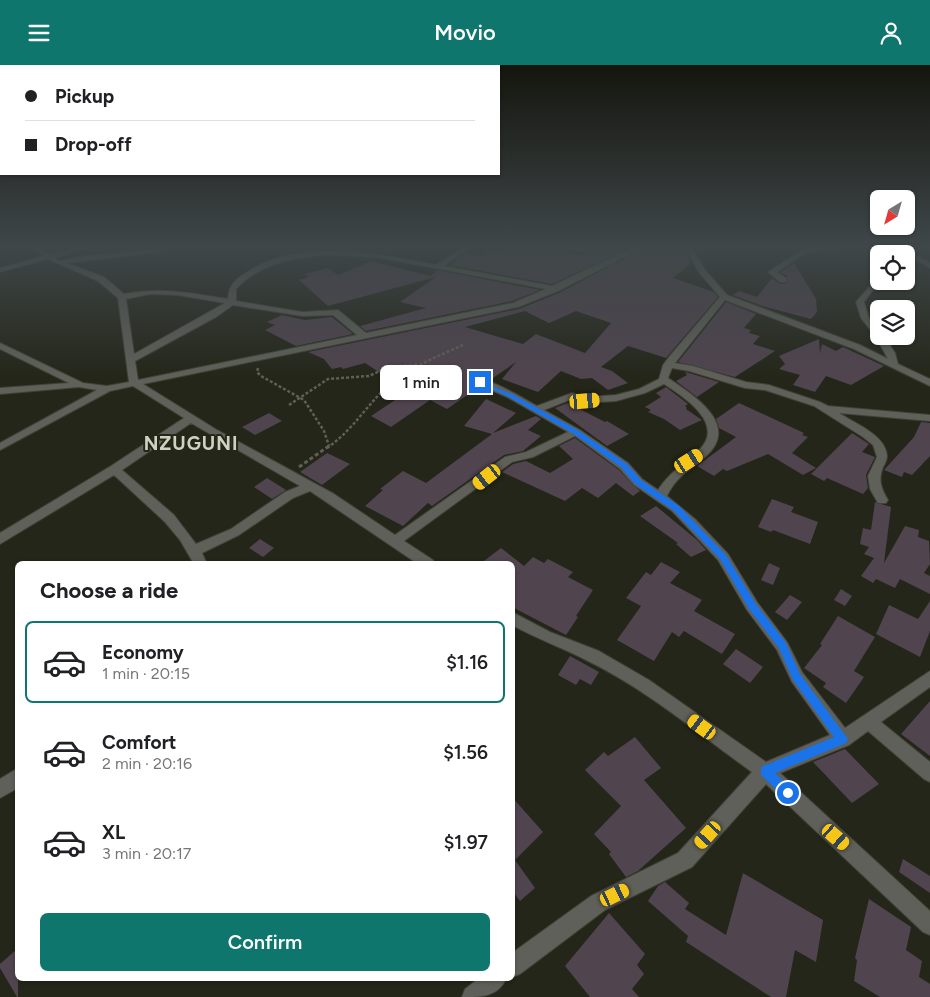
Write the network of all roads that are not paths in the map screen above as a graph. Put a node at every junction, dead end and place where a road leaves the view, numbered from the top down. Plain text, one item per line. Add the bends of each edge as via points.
1 (116, 291) edge
2 (232, 291) edge
3 (548, 291) edge
4 (719, 291) edge
5 (868, 291) edge
6 (122, 297) junction
7 (724, 297) junction
8 (232, 302) junction
9 (870, 324) edge
10 (364, 336) junction
11 (885, 345) edge
12 (0, 346) edge
13 (131, 360) junction
14 (668, 365) junction
15 (894, 365) junction
16 (664, 381) junction
17 (480, 382) dead end
18 (134, 383) junction
19 (930, 383) edge
20 (81, 385) junction
21 (107, 389) junction
22 (0, 391) edge
23 (826, 409) junction
24 (535, 410) junction
25 (191, 418) junction
26 (930, 418) edge
27 (576, 432) junction
28 (0, 447) edge
29 (115, 469) junction
30 (310, 486) junction
31 (661, 497) junction
32 (882, 500) dead end
33 (0, 539) edge
34 (396, 541) junction
35 (194, 551) junction
36 (199, 561) edge
37 (424, 561) edge
38 (515, 620) edge
39 (930, 678) edge
40 (868, 721) junction
41 (843, 739) junction
42 (765, 771) junction
43 (930, 773) edge
44 (15, 779) edge
45 (0, 789) edge
46 (930, 925) edge
47 (515, 964) edge
48 (491, 981) edge
49 (474, 997) edge

1 - 6 street
2 - 8 street
3 - 10 street via 515,305
4 - 7 street
5 - 9 street via 860,302
6 - 8 street via 161,292
6 - 13 street
7 - 14 street
7 - 15 street via 805,325
8 - 10 street via 302,314 335,312
8 - 13 street
10 - 18 street
11 - 15 street
12 - 20 street
13 - 18 street
14 - 16 street
14 - 23 street via 690,368 745,385 775,389
15 - 19 street
16 - 24 street via 616,398 585,401 572,396
16 - 31 street via 703,409 714,428 710,445 689,461
17 - 24 street
18 - 21 street
18 - 25 street
20 - 21 street
20 - 22 street
21 - 28 street
23 - 26 street
23 - 32 street via 878,444 882,457 874,476
24 - 27 street
25 - 29 street
25 - 30 street
27 - 31 street
27 - 34 street via 529,455 509,459
29 - 33 street
29 - 35 street via 134,491 166,515
30 - 34 street
30 - 35 street via 289,495 235,532
31 - 41 street via 691,522 723,557 752,606 782,646 797,677
34 - 37 street
35 - 36 street
38 - 42 street via 594,656 643,685
39 - 40 street
40 - 41 street
40 - 43 street
41 - 42 street
42 - 46 street
42 - 47 street via 685,860 598,903
44 - 45 street
48 - 49 street

